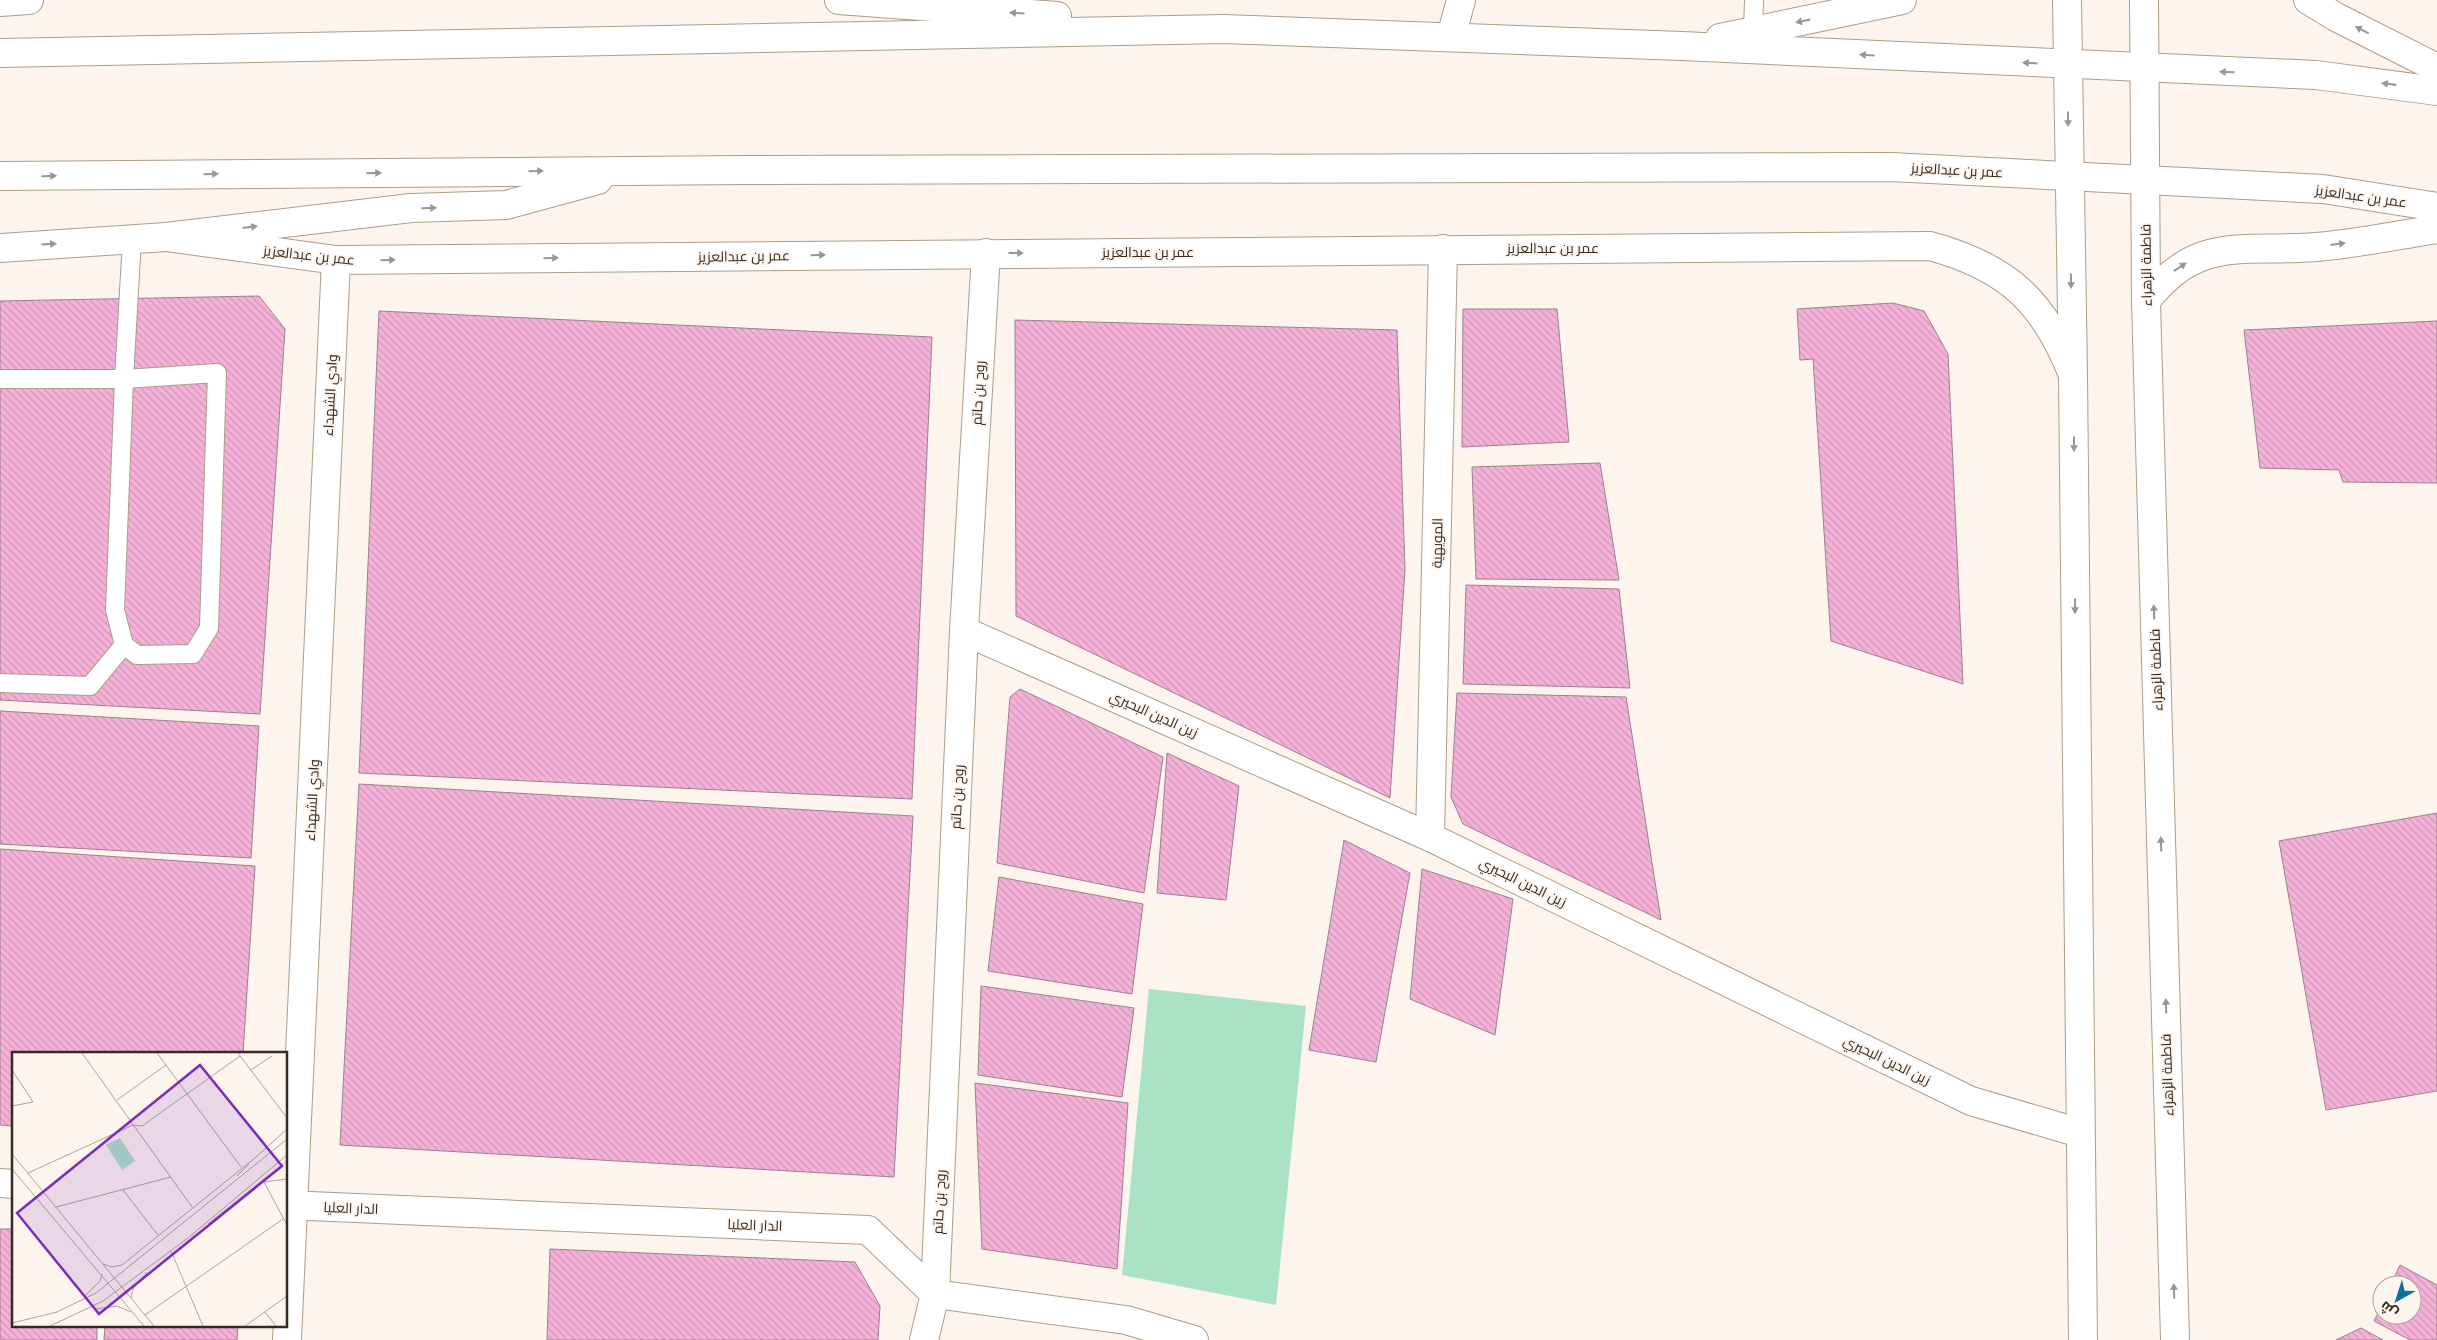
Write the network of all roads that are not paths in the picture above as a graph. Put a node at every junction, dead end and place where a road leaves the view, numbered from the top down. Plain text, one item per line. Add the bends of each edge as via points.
1 (29, 0) edge
2 (839, 0) edge
3 (1461, 0) edge
4 (1754, 0) edge
5 (1902, 0) edge
6 (2067, 0) edge
7 (2144, 0) edge
8 (2308, 0) edge
9 (0, 2) edge
10 (1829, 8) edge
11 (1223, 28) junction
12 (1753, 31) junction
13 (1451, 37) junction
14 (1682, 46) junction
15 (0, 53) edge
16 (2067, 65) junction
17 (2143, 68) junction
18 (2437, 68) edge
19 (2437, 91) edge
20 (635, 170) junction
21 (2069, 175) junction
22 (0, 176) edge
23 (2145, 179) junction
24 (2437, 207) edge
25 (2437, 229) edge
26 (166, 237) junction
27 (132, 239) junction
28 (0, 248) edge
29 (1443, 249) junction
30 (986, 253) junction
31 (336, 260) junction
32 (2146, 301) junction
33 (2073, 375) junction
34 (0, 379) edge
35 (124, 379) junction
36 (964, 631) junction
37 (124, 645) junction
38 (0, 683) edge
39 (1430, 836) junction
40 (2080, 1133) junction
41 (290, 1206) edge
42 (935, 1294) junction
43 (288, 1295) edge
44 (924, 1340) edge
45 (1194, 1340) edge
46 (2082, 1340) edge
47 (2175, 1340) edge

1 - 9 main road
11 -> 2 main road
3 - 13 main road
4 - 12 lane
5 - 10 main road
6 - 16 main road
7 - 17 main road, فاطمة الزهراء
18 -> 8 main road
10 -> 12 main road
11 - 13 main road
11 - 15 main road
12 - 14 main road
13 - 14 main road
16 -> 14 main road
16 - 17 main road
16 -> 21 main road
19 -> 17 main road via 2316,76
17 - 23 main road, فاطمة الزهراء
20 - 21 main road, عمر بن عبدالعزيز via 1891,167
22 -> 20 main road, عمر بن عبدالعزيز
26 -> 20 main road, عمر بن عبدالعزيز via 411,208 506,205
21 - 23 main road, عمر بن عبدالعزيز
21 -> 33 main road
23 - 24 main road, عمر بن عبدالعزيز via 2323,189
23 - 32 main road, فاطمة الزهراء
32 -> 25 main road via 2173,272 2207,253 2226,249 2317,247
26 - 27 main road, عمر بن عبدالعزيز
26 - 31 main road, عمر بن عبدالعزيز
28 -> 27 main road, عمر بن عبدالعزيز
27 - 35 lane
30 -> 29 main road, عمر بن عبدالعزيز
29 - 33 main road, عمر بن عبدالعزيز via 1930,246 1963,255 1993,270 2020,290 2061,344
29 - 39 main road, المويهية
31 -> 30 main road, عمر بن عبدالعزيز
30 - 36 main road, روح بن حاتم
31 - 41 main road, وادي الشهداء
47 -> 32 main road, فاطمة الزهراء
33 -> 40 main road
34 - 35 lane
35 - 37 lane via 115,610
35 - 37 lane via 218,373 209,628 193,654 138,655
36 - 39 main road, زين الدين البحيري
36 - 42 main road, روح بن حاتم
37 - 38 lane via 90,686
39 - 40 main road, زين الدين البحيري via 1971,1101
40 - 46 main road
41 - 42 main road, الدار العليا via 868,1230
41 - 43 main road, وادي الشهداء
42 - 44 main road, روح بن حاتم
42 - 45 main road via 1126,1320

